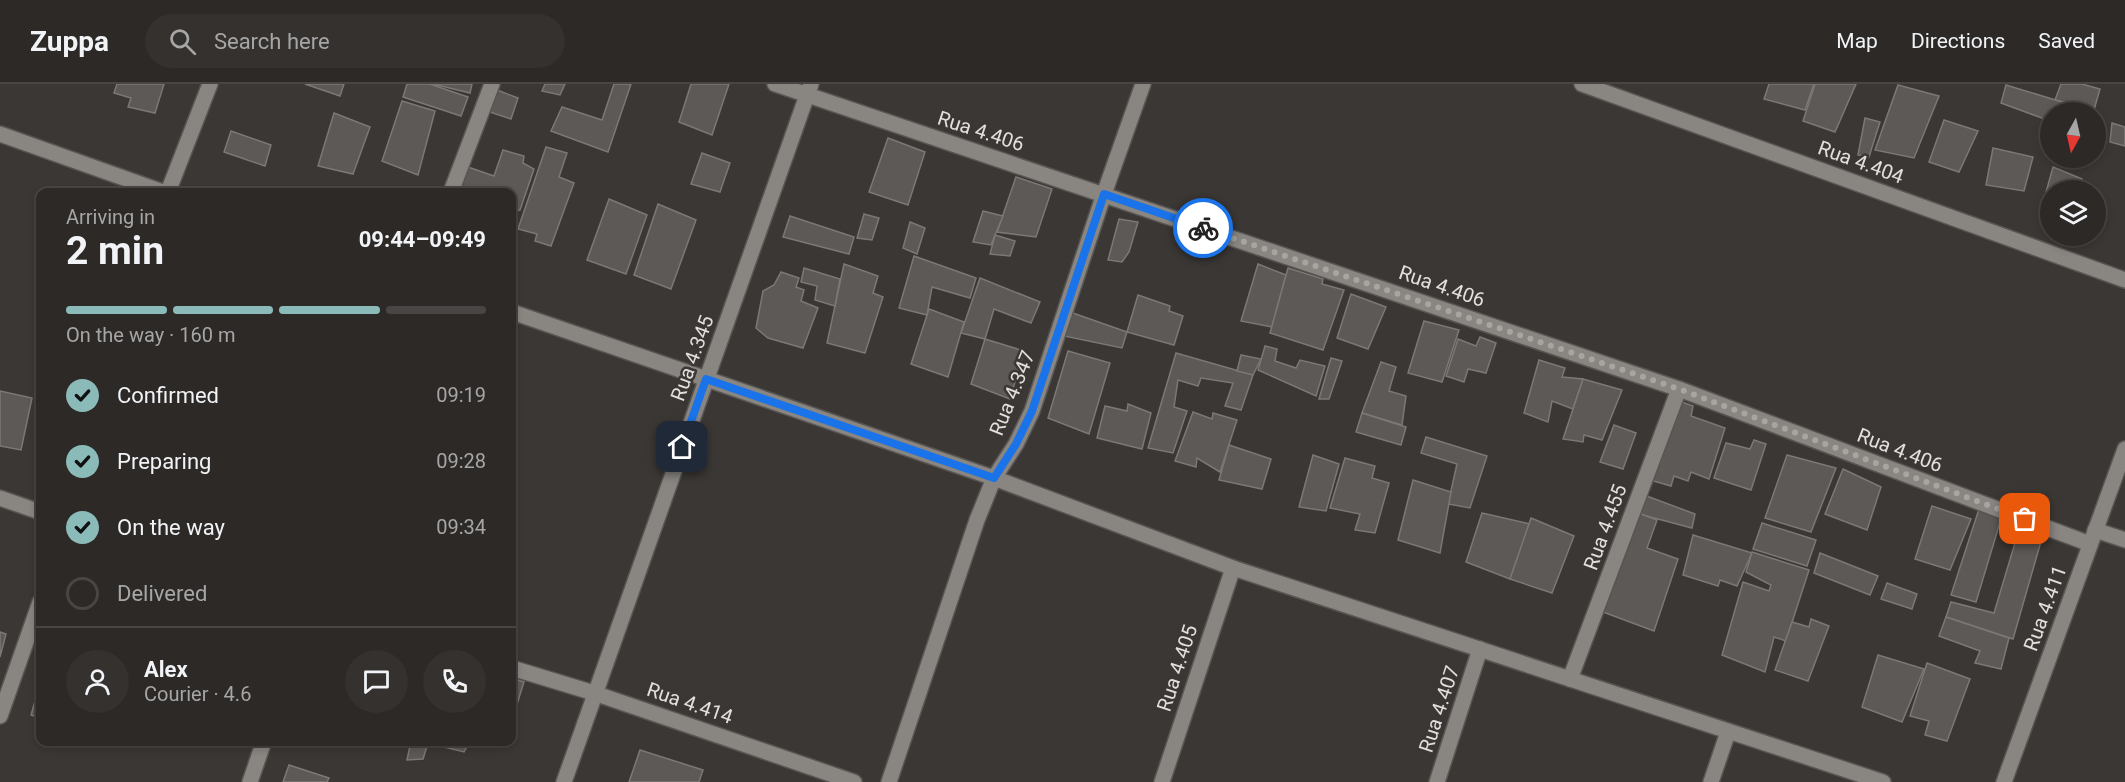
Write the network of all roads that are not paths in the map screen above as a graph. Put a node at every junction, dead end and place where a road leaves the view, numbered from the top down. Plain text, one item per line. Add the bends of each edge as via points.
1 (210, 84) edge
2 (492, 84) edge
3 (775, 84) edge
4 (1143, 84) edge
5 (1582, 84) edge
6 (809, 90) edge
7 (0, 134) edge
8 (152, 188) edge
9 (170, 188) edge
10 (453, 188) edge
11 (1104, 194) junction
12 (2125, 280) edge
13 (516, 313) edge
14 (706, 379) junction
15 (1679, 389) junction
16 (2125, 449) edge
17 (994, 478) junction
18 (0, 498) edge
19 (36, 511) edge
20 (2093, 537) junction
21 (2125, 540) edge
22 (1233, 568) junction
23 (36, 613) edge
24 (1480, 649) junction
25 (516, 669) edge
26 (1570, 679) junction
27 (594, 693) junction
28 (0, 716) edge
29 (1728, 732) junction
30 (262, 746) edge
31 (250, 782) edge
32 (564, 782) edge
33 (854, 782) edge
34 (888, 782) edge
35 (1162, 782) edge
36 (1437, 782) edge
37 (1711, 782) edge
38 (1883, 782) edge
39 (2004, 782) edge

1 - 9 street
2 - 10 street
3 - 6 street, Rua 4.406
4 - 11 street, Rua 4.347
5 - 12 street, Rua 4.404
6 - 11 street, Rua 4.406
6 - 14 street, Rua 4.345
7 - 8 street
11 - 15 street, Rua 4.406
11 - 17 street, Rua 4.347 via 1032,411
13 - 14 street
14 - 17 street
14 - 27 street, Rua 4.345
15 - 20 street, Rua 4.406
15 - 26 street, Rua 4.455
16 - 20 street, Rua 4.411
17 - 22 street
17 - 34 street, Rua 4.347
18 - 19 street
20 - 21 street, Rua 4.406
20 - 39 street, Rua 4.411
22 - 24 street
22 - 35 street, Rua 4.405
23 - 28 street
24 - 26 street
24 - 36 street, Rua 4.407
25 - 27 street, Rua 4.414
26 - 29 street
27 - 32 street, Rua 4.345
27 - 33 street, Rua 4.414
29 - 37 street
29 - 38 street
30 - 31 street

